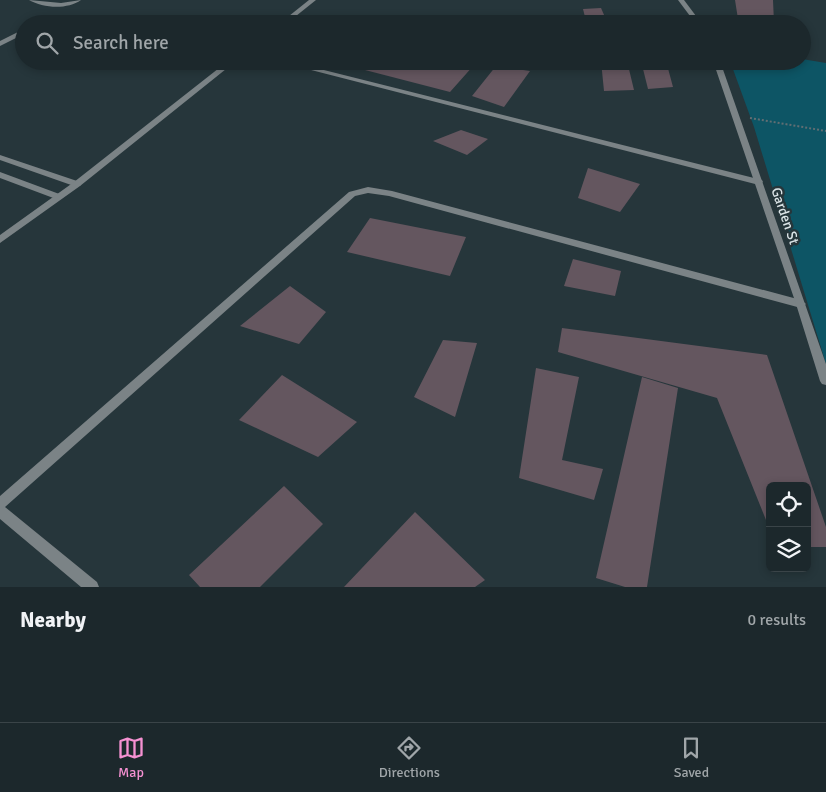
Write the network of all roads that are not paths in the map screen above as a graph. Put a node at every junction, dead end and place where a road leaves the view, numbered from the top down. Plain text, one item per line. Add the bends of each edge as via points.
1 (32, 0) edge
2 (78, 0) edge
3 (313, 0) edge
4 (681, 0) edge
5 (294, 15) edge
6 (692, 15) edge
7 (15, 36) edge
8 (0, 44) edge
9 (222, 70) edge
10 (315, 70) edge
11 (719, 70) edge
12 (0, 157) edge
13 (0, 175) edge
14 (759, 182) junction
15 (77, 184) junction
16 (59, 197) junction
17 (0, 240) edge
18 (801, 304) junction
19 (826, 381) edge
20 (0, 504) edge
21 (0, 511) edge
22 (92, 587) edge

1 - 2 street via 55,6
3 - 5 street
4 - 6 street
7 - 8 street
9 - 15 street
10 - 14 street
11 - 14 street, Garden St
12 - 15 street
13 - 16 street
14 - 18 street, Garden St
15 - 16 street
16 - 17 street
18 - 19 street, Garden St
18 - 20 street via 368,190 352,194
21 - 22 street

